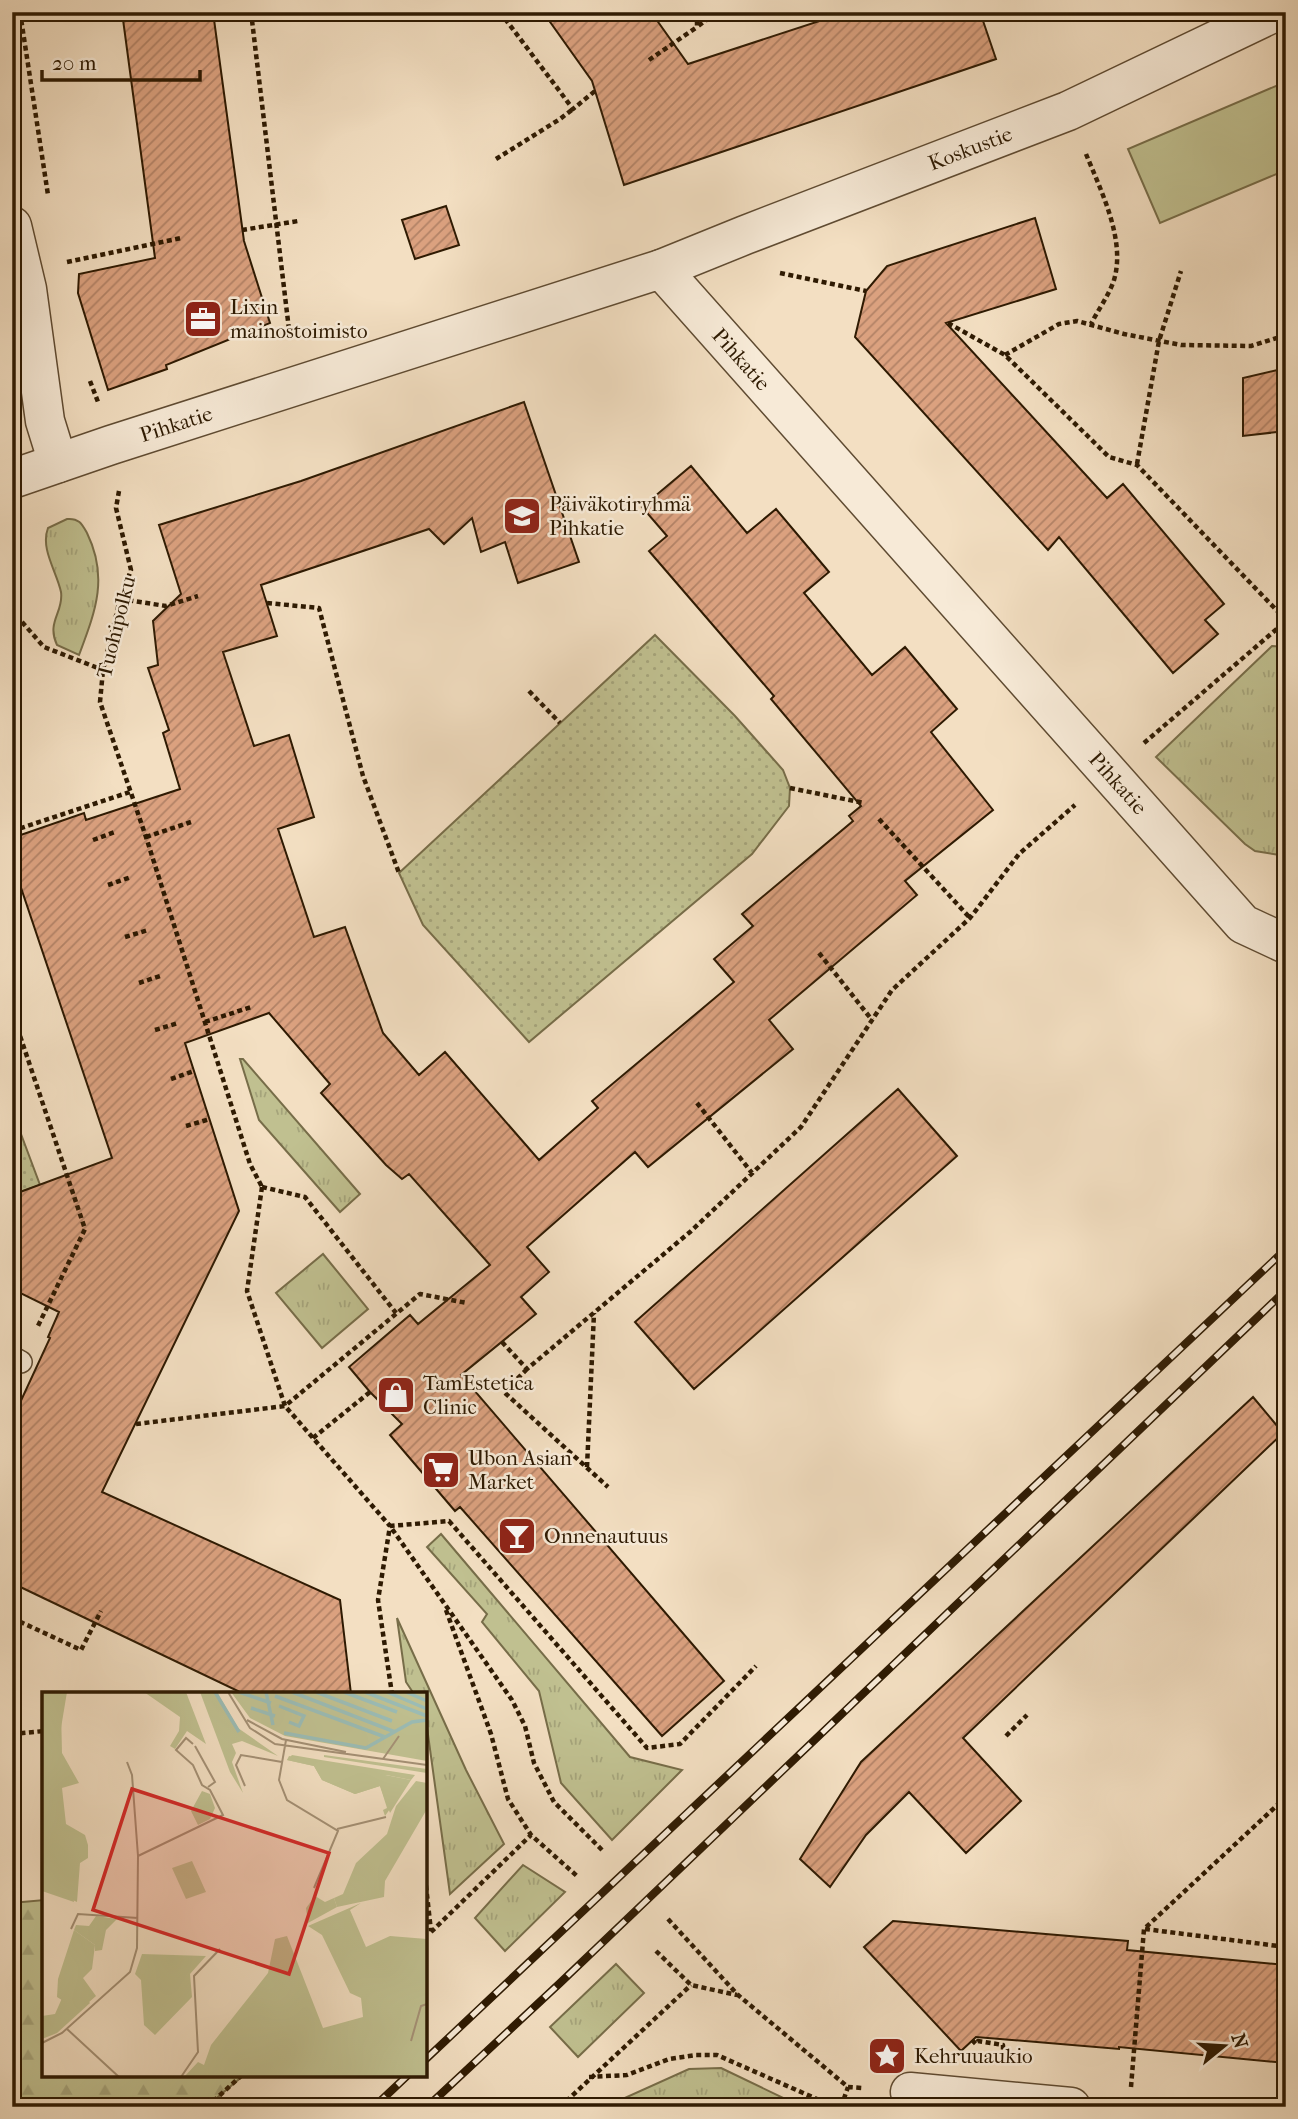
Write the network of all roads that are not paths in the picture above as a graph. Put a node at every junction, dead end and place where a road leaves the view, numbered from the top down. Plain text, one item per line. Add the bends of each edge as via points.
1 (1275, 12) edge
2 (12, 226) edge
3 (662, 269) junction
4 (58, 463) junction
5 (12, 479) edge
6 (1286, 944) edge
7 (910, 2092) dead end
8 (1071, 2107) edge

1 - 3 street, Koskustie via 1068,111
2 - 4 street via 27,289 45,421
3 - 4 street, Pihkatie
3 - 6 street, Pihkatie via 1243,924
4 - 5 street, Pihkatie
7 - 8 street

